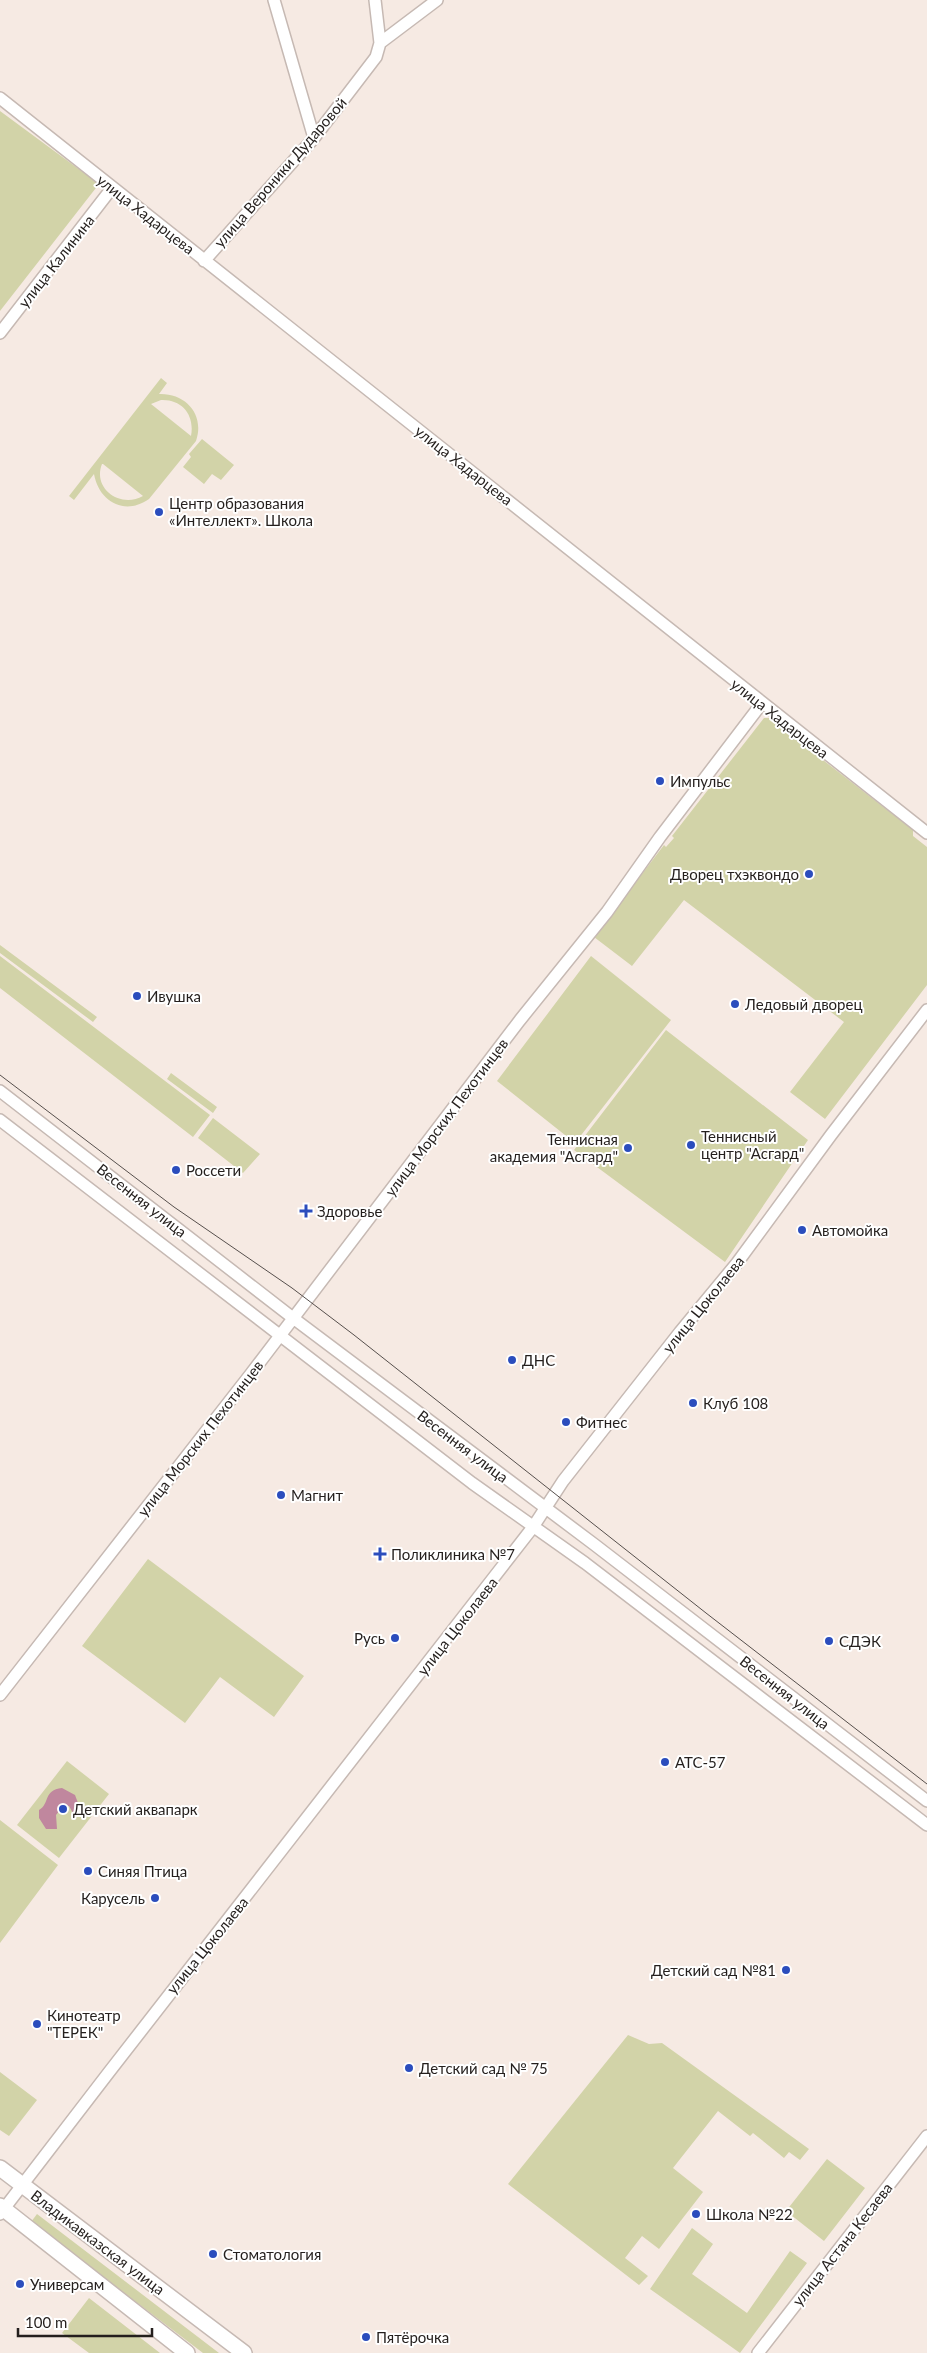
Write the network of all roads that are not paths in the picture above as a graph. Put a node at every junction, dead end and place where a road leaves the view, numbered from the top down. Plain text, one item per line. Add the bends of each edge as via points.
1 (274, 0) edge
2 (375, 0) edge
3 (437, 0) edge
4 (380, 43) junction
5 (0, 98) edge
6 (314, 138) junction
7 (112, 188) junction
8 (204, 261) junction
9 (0, 333) edge
10 (762, 703) junction
11 (927, 833) edge
12 (927, 1010) edge
13 (0, 1091) edge
14 (0, 1120) edge
15 (293, 1318) junction
16 (280, 1335) junction
17 (545, 1508) junction
18 (533, 1527) junction
19 (0, 1695) edge
20 (927, 1801) edge
21 (927, 1825) edge
22 (927, 2136) edge
23 (0, 2168) edge
24 (23, 2185) junction
25 (1, 2210) edge
26 (187, 2353) edge
27 (244, 2353) edge
28 (758, 2353) edge

1 - 6 street
2 - 4 street
3 - 4 street
4 - 6 street, улица Вероники Дударовой via 376,57
5 - 7 street, улица Хадарцева
6 - 8 street, улица Вероники Дударовой
7 - 8 street, улица Хадарцева
7 - 9 street, улица Калинина
8 - 10 street, улица Хадарцева
10 - 11 street, улица Хадарцева
10 - 15 street, улица Морских Пехотинцев via 607,912 516,1025
12 - 17 street, улица Цоколаева via 737,1263
13 - 15 street, Весенняя улица
14 - 16 street, Весенняя улица
15 - 16 street, улица Морских Пехотинцев
15 - 17 street, Весенняя улица
16 - 18 street, Весенняя улица
16 - 19 street, улица Морских Пехотинцев
17 - 18 street, улица Цоколаева
17 - 20 street, Весенняя улица
18 - 21 street, Весенняя улица via 585,1563
18 - 24 street, улица Цоколаева via 185,1971
22 - 28 street, улица Астана Кесаева
23 - 24 main road, Владикавказская улица
24 - 25 street, улица Цоколаева
24 - 27 main road, Владикавказская улица
25 - 26 main road, Владикавказская улица

